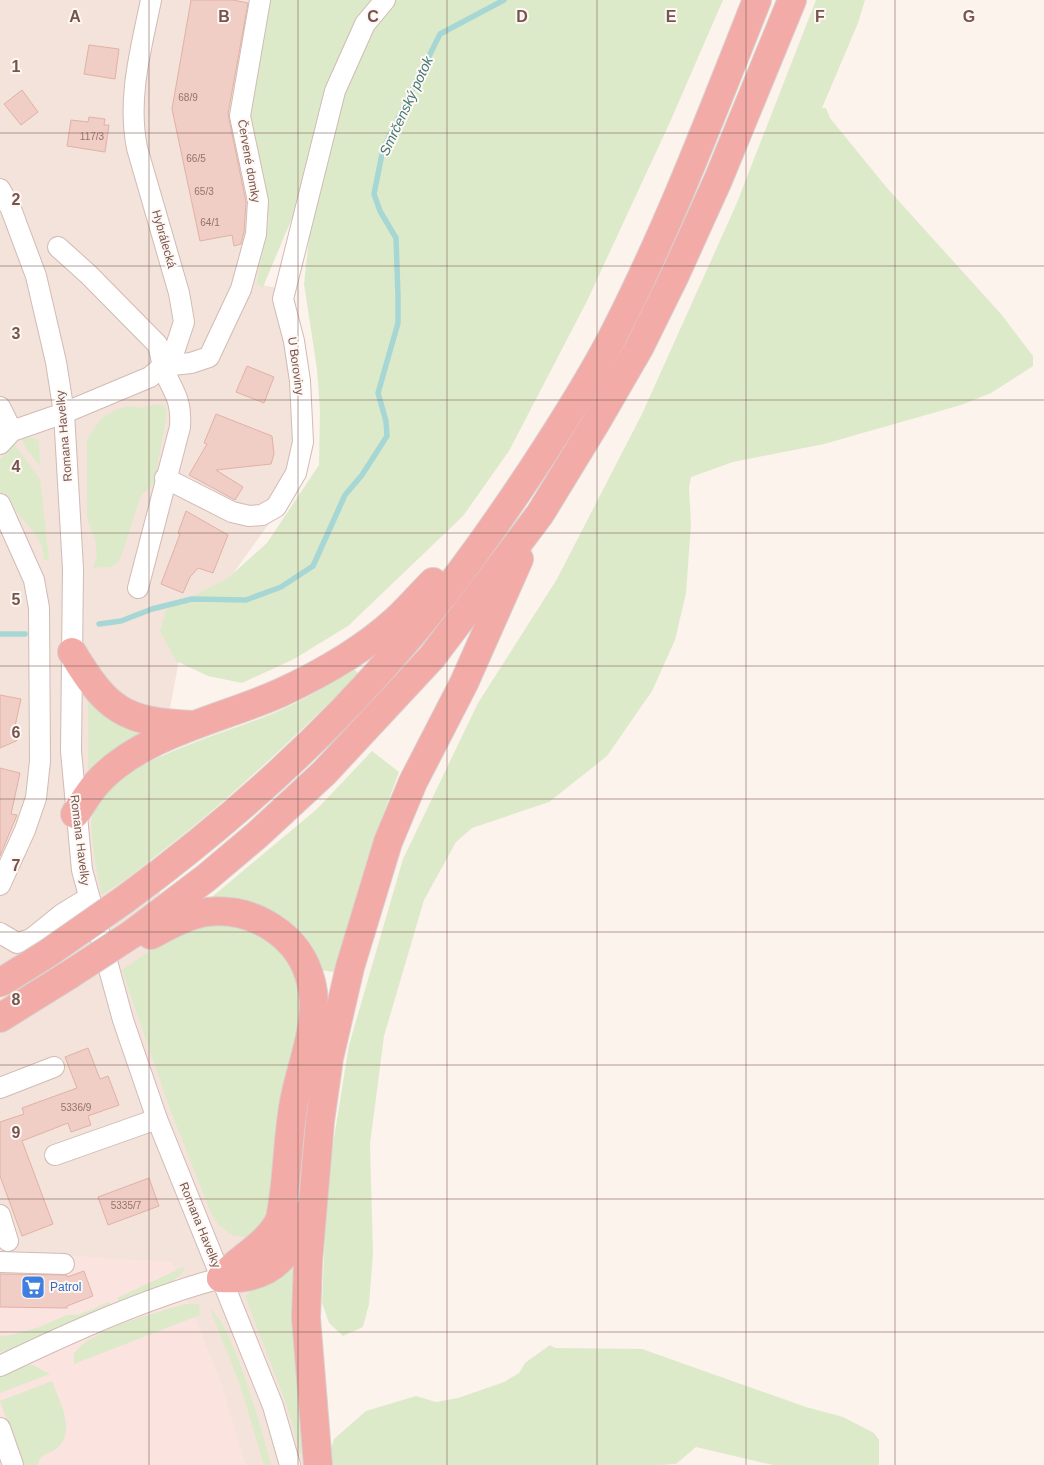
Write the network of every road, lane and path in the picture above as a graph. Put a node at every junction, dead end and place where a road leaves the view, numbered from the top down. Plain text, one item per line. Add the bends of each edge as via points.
1 (151, 0) edge
2 (260, 0) edge
3 (385, 0) edge
4 (758, 0) edge
5 (792, 0) edge
6 (0, 190) edge
7 (58, 247) dead end
8 (163, 366) junction
9 (0, 407) edge
10 (64, 413) junction
11 (6, 437) edge
12 (165, 478) junction
13 (514, 498) junction
14 (0, 504) edge
15 (540, 514) junction
16 (138, 588) dead end
17 (72, 652) junction
18 (194, 725) junction
19 (75, 814) junction
20 (0, 885) edge
21 (88, 898) junction
22 (0, 933) edge
23 (133, 939) junction
24 (0, 983) edge
25 (0, 1018) edge
26 (54, 1067) dead end
27 (0, 1088) edge
28 (157, 1120) junction
29 (55, 1155) dead end
30 (314, 1173) junction
31 (0, 1215) edge
32 (8, 1241) dead end
33 (0, 1262) edge
34 (64, 1264) dead end
35 (221, 1278) junction
36 (0, 1366) edge
37 (0, 1428) edge
38 (13, 1465) edge
39 (290, 1465) edge
40 (318, 1465) edge

1 - 8 street, Hybrálecká via 134,88 132,124 184,322 175,349
2 - 8 street, Červené domky via 240,116 258,201 256,234 241,289 209,357
3 - 12 street, U Boroviny via 366,24 335,91 283,299 300,381 303,442 296,473 276,507 262,515 249,516 232,512
4 - 13 highway via 690,168 613,336 572,409
5 - 15 highway via 675,275 639,348
6 - 10 street, Romana Havelky via 11,209 36,276
7 - 8 street via 157,344
8 - 10 street, Hybrálecká via 150,377
8 - 12 street via 179,401 181,416
9 - 11 street
10 - 11 street, Hybrálecká
10 - 17 street, Romana Havelky via 73,568
12 - 16 street
13 - 18 highway via 396,621 340,662 281,693
13 - 24 highway, bridge via 406,642 303,751 183,856 48,953
14 - 20 street via 34,580 39,608 40,761 34,806
15 - 23 highway via 432,657 324,773 243,848
15 - 30 highway via 464,683 413,782 388,842 350,967 329,1058
17 - 18 highway via 91,683 124,712 142,720
17 - 19 street, Romana Havelky via 71,751
18 - 19 highway via 147,746 125,760 97,782
19 - 21 street, Romana Havelky
21 - 22 street via 31,939 17,943
21 - 28 street, Romana Havelky via 123,1020
23 - 25 highway, bridge
23 - 35 highway via 189,917 213,912 243,914 282,934 299,954 311,982 312,1014 294,1101 280,1219 265,1241 236,1262
26 - 27 street
28 - 29 street
28 - 35 street, Romana Havelky
30 - 35 highway via 293,1245 283,1257 259,1274 240,1279
30 - 40 highway via 306,1318
31 - 32 street
33 - 34 street
35 - 36 street via 196,1284 59,1338
35 - 39 street, Romana Havelky via 273,1406
37 - 38 street

